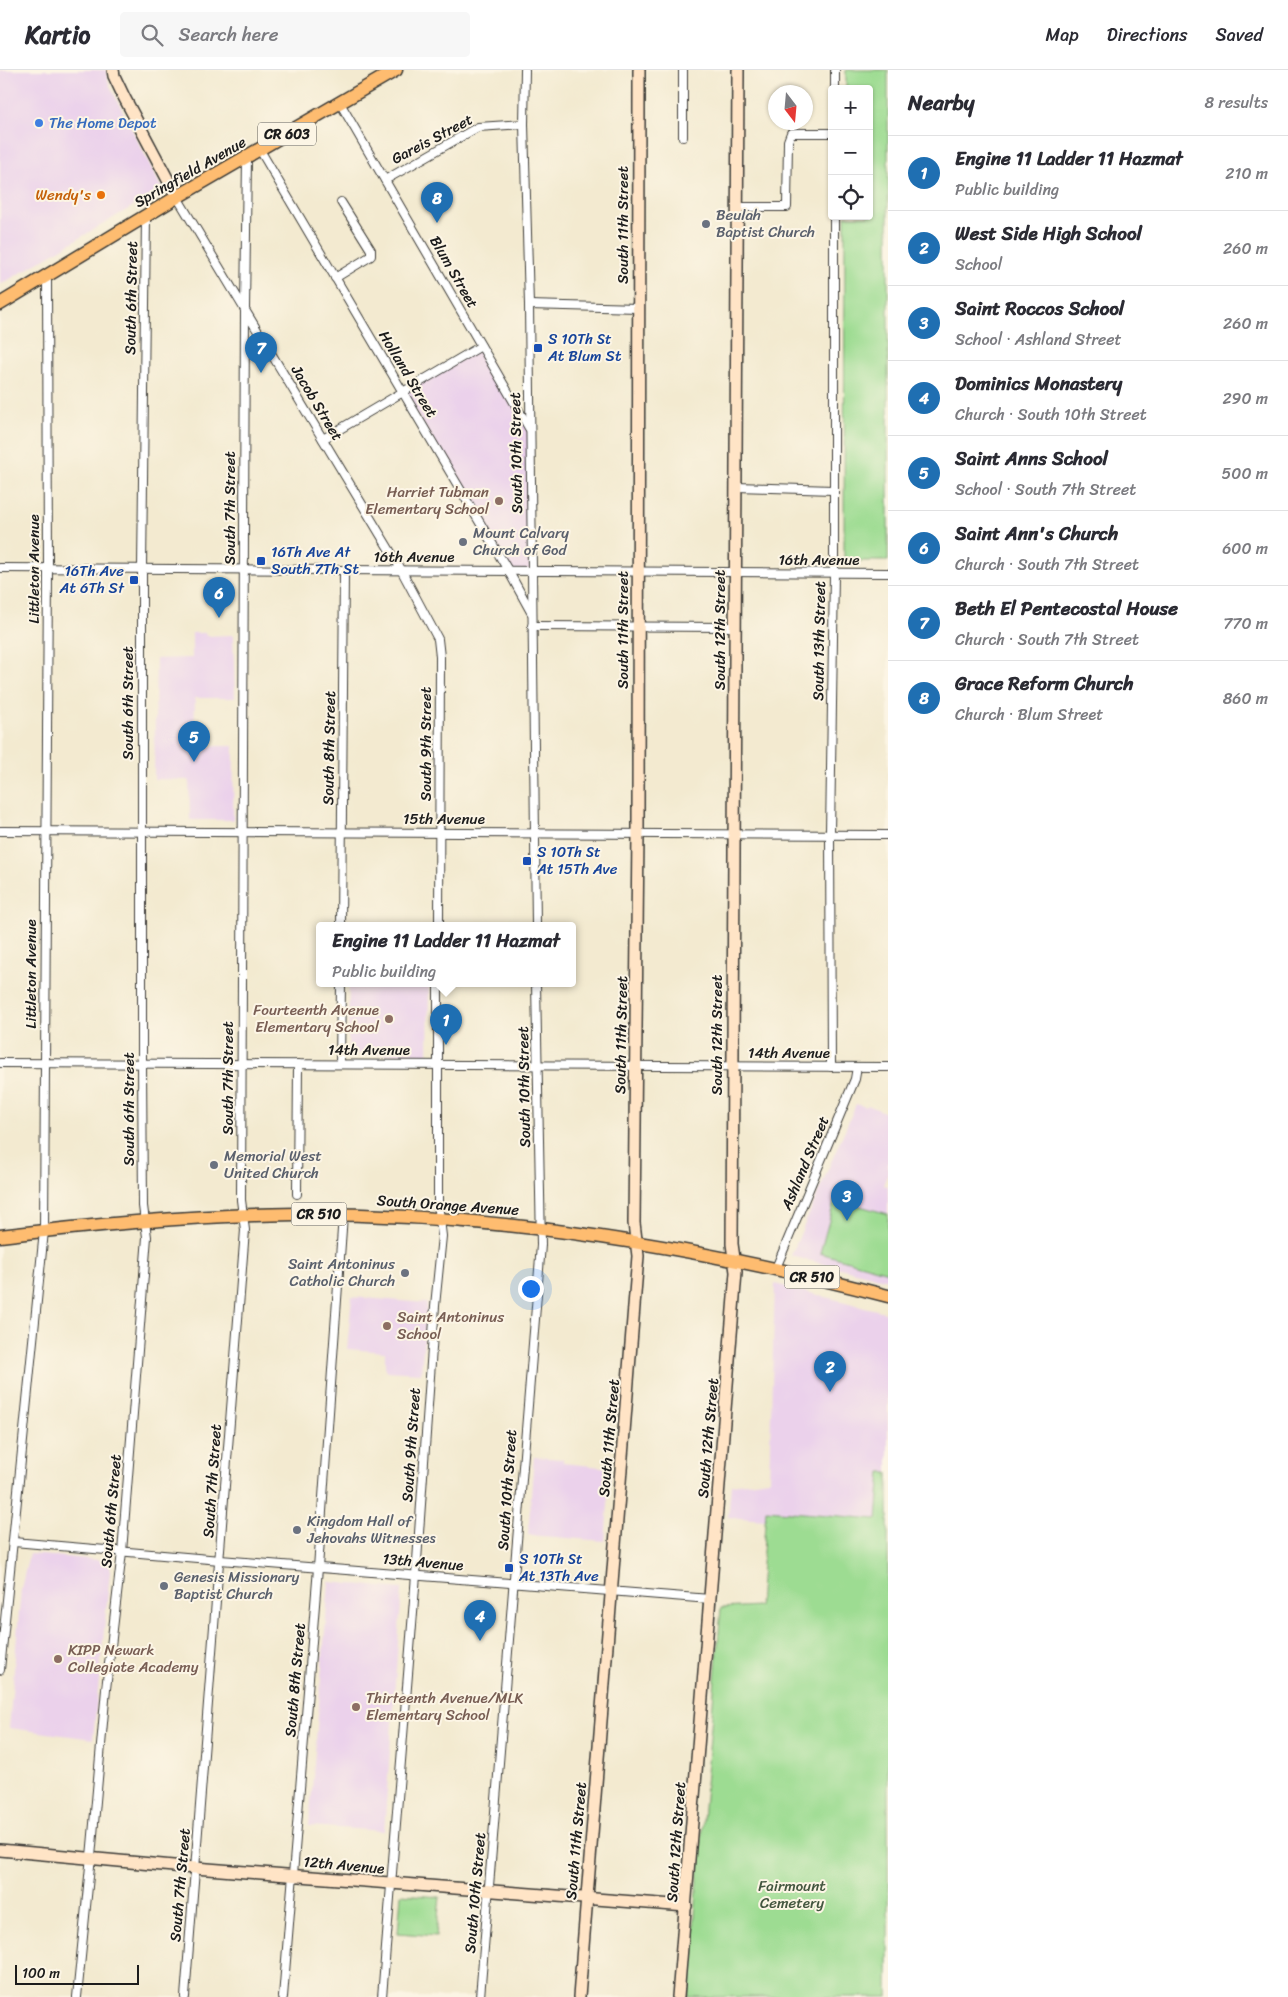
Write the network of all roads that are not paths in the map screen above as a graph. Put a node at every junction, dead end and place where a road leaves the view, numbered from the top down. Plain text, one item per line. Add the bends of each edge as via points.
1 (113, 70) edge
2 (396, 70) edge
3 (525, 70) edge
4 (639, 70) edge
5 (683, 70) edge
6 (738, 70) edge
7 (835, 70) edge
8 (835, 85) edge
9 (340, 103) junction
10 (524, 124) junction
11 (828, 134) edge
12 (683, 138) dead end
13 (260, 150) junction
14 (247, 157) junction
15 (384, 180) junction
16 (177, 198) junction
17 (341, 202) dead end
18 (737, 207) junction
19 (146, 216) junction
20 (834, 220) edge
21 (47, 276) junction
22 (336, 278) junction
23 (0, 304) edge
24 (529, 305) junction
25 (638, 308) junction
26 (245, 309) junction
27 (481, 346) junction
28 (403, 392) junction
29 (530, 430) junction
30 (323, 439) junction
31 (736, 487) junction
32 (833, 490) junction
33 (0, 568) edge
34 (48, 569) junction
35 (142, 569) junction
36 (244, 570) junction
37 (344, 571) junction
38 (402, 571) junction
39 (509, 572) junction
40 (531, 572) junction
41 (638, 573) junction
42 (735, 573) junction
43 (834, 573) junction
44 (888, 573) edge
45 (532, 614) junction
46 (532, 626) junction
47 (638, 626) junction
48 (735, 628) junction
49 (0, 831) edge
50 (46, 831) junction
51 (142, 832) junction
52 (243, 832) junction
53 (342, 832) junction
54 (439, 833) junction
55 (534, 833) junction
56 (638, 834) junction
57 (734, 834) junction
58 (830, 834) junction
59 (888, 835) edge
60 (341, 922) edge
61 (439, 922) edge
62 (536, 922) edge
63 (341, 987) edge
64 (438, 987) edge
65 (536, 987) edge
66 (0, 1063) edge
67 (44, 1063) junction
68 (142, 1063) junction
69 (242, 1063) junction
70 (298, 1064) junction
71 (340, 1064) junction
72 (438, 1065) junction
73 (537, 1065) junction
74 (635, 1066) junction
75 (732, 1066) junction
76 (831, 1067) junction
77 (857, 1067) junction
78 (888, 1067) edge
79 (297, 1194) dead end
80 (243, 1215) junction
81 (343, 1215) junction
82 (440, 1220) junction
83 (146, 1221) junction
84 (540, 1229) junction
85 (44, 1231) junction
86 (0, 1236) edge
87 (637, 1241) junction
88 (735, 1260) junction
89 (776, 1268) junction
90 (888, 1296) edge
91 (14, 1542) junction
92 (122, 1552) junction
93 (220, 1560) junction
94 (318, 1568) junction
95 (416, 1575) junction
96 (513, 1584) junction
97 (611, 1592) junction
98 (4, 1596) edge
99 (710, 1599) junction
100 (0, 1670) edge
101 (0, 1850) edge
102 (91, 1859) junction
103 (195, 1868) junction
104 (293, 1876) junction
105 (391, 1884) junction
106 (489, 1891) junction
107 (587, 1899) junction
108 (686, 1906) junction
109 (77, 1997) edge
110 (185, 1997) edge
111 (283, 1997) edge
112 (382, 1997) edge
113 (480, 1997) edge
114 (579, 1997) edge
115 (678, 1997) edge

1 - 16 street
2 - 9 main road, Springfield Avenue / CR 603
3 - 10 street, South 10th Street
4 - 25 street, South 11th Street
5 - 12 street
6 - 18 street, South 12th Street
7 - 8 street
9 - 13 main road, Springfield Avenue / CR 603
9 - 15 street, Blum Street
10 - 15 street, Gareis Street via 478,127
10 - 24 street, South 10th Street
11 - 18 street via 791,133 788,141 787,207
13 - 14 main road, Springfield Avenue / CR 603
13 - 22 street, Holland Street
14 - 16 main road, Springfield Avenue / CR 603
14 - 26 street, South 7th Street
15 - 27 street, Blum Street
16 - 19 main road, Springfield Avenue / CR 603
16 - 26 street, Jacob Street
17 - 22 street via 371,250 371,256
18 - 31 street, South 12th Street
19 - 21 main road, Springfield Avenue / CR 603
19 - 35 street, South 6th Street
20 - 32 street, South 13th Street
21 - 23 main road, Springfield Avenue / CR 603
21 - 34 street, Littleton Avenue
22 - 28 street, Holland Street
24 - 25 street
24 - 29 street, South 10th Street
25 - 41 street, South 11th Street
26 - 30 street, Jacob Street
26 - 36 street, South 7th Street
27 - 28 street
27 - 29 street, Blum Street
28 - 30 street
28 - 39 street, Holland Street
29 - 40 street, South 10th Street
30 - 38 street, Jacob Street
31 - 32 street
31 - 42 street, South 12th Street
32 - 43 street, South 13th Street
33 - 34 street, 16th Avenue
34 - 35 street, 16th Avenue
34 - 50 street, Littleton Avenue
35 - 36 street, 16th Avenue
35 - 51 street, South 6th Street
36 - 37 street, 16th Avenue
36 - 52 street, South 7th Street
37 - 38 street, 16th Avenue
37 - 53 street, South 8th Street
38 - 39 street, 16th Avenue
38 - 54 street, South 9th Street via 438,639
39 - 40 street, 16th Avenue
39 - 45 street, Holland Street
40 - 41 street, 16th Avenue
40 - 45 street, South 10th Street
41 - 42 street, 16th Avenue
41 - 47 street, South 11th Street
42 - 43 street, 16th Avenue
42 - 48 street, South 12th Street
43 - 44 street, 16th Avenue
43 - 58 street, South 13th Street
45 - 46 street, South 10th Street
46 - 47 street
46 - 55 street, South 10th Street
47 - 48 street
47 - 56 street, South 11th Street
48 - 57 street, South 12th Street
49 - 50 street, 15th Avenue
50 - 51 street, 15th Avenue
50 - 67 street, Littleton Avenue
51 - 52 street, 15th Avenue
51 - 68 street, South 6th Street
52 - 53 street, 15th Avenue
52 - 69 street, South 7th Street
53 - 54 street, 15th Avenue
53 - 60 street, South 8th Street
54 - 55 street, 15th Avenue
54 - 61 street, South 9th Street
55 - 56 street, 15th Avenue
55 - 62 street, South 10th Street
56 - 57 street, 15th Avenue
56 - 74 street, South 11th Street
57 - 58 street, 15th Avenue
57 - 75 street, South 12th Street
58 - 59 street, 15th Avenue
58 - 76 street, South 13th Street
63 - 71 street
64 - 72 street, South 9th Street
65 - 73 street, South 10th Street
66 - 67 street, 14th Avenue
67 - 68 street, 14th Avenue
67 - 85 street, Littleton Avenue
68 - 69 street, 14th Avenue
68 - 83 street, South 6th Street via 143,1206
69 - 70 street, 14th Avenue
69 - 80 street, South 7th Street
70 - 71 street, 14th Avenue
70 - 79 street
71 - 72 street, 14th Avenue
72 - 73 street, 14th Avenue
72 - 82 street, South 9th Street
73 - 74 street, 14th Avenue
73 - 84 street, South 10th Street
74 - 75 street, 14th Avenue
74 - 87 street, South 11th Street via 634,1223
75 - 76 street, 14th Avenue
75 - 88 street, South 12th Street via 732,1244
76 - 77 street, 14th Avenue
77 - 78 street, 14th Avenue
77 - 89 street, Ashland Street via 855,1079
80 - 81 main road, South Orange Avenue / CR 510
80 - 83 main road, South Orange Avenue / CR 510
80 - 93 street, South 7th Street via 246,1230
81 - 82 main road, South Orange Avenue / CR 510
81 - 94 street, South 8th Street
82 - 84 main road, South Orange Avenue / CR 510
82 - 95 street, South 9th Street via 442,1236
83 - 85 main road, South Orange Avenue / CR 510
83 - 92 street, South 6th Street
84 - 87 main road, South Orange Avenue / CR 510
84 - 96 street, South 10th Street
85 - 86 main road, South Orange Avenue / CR 510
85 - 91 street, Littleton Avenue
87 - 88 main road, South Orange Avenue / CR 510
87 - 97 street, South 11th Street
88 - 89 main road, South Orange Avenue / CR 510
88 - 99 street, South 12th Street
89 - 90 main road, South Orange Avenue / CR 510
91 - 92 street, 13th Avenue
91 - 98 street, Littleton Avenue
92 - 93 street, 13th Avenue
92 - 102 street, South 6th Street
93 - 94 street, 13th Avenue
93 - 103 street, South 7th Street
94 - 95 street, 13th Avenue
94 - 104 street, South 8th Street
95 - 96 street, 13th Avenue
95 - 105 street, South 9th Street
96 - 97 street, 13th Avenue
96 - 106 street, South 10th Street
97 - 99 street, 13th Avenue
97 - 107 street, South 11th Street
98 - 100 street, Littleton Avenue
99 - 108 street, South 12th Street
101 - 102 street, 12th Avenue
102 - 103 street, 12th Avenue
102 - 109 street, South 6th Street
103 - 104 street, 12th Avenue
103 - 110 street, South 7th Street
104 - 105 street, 12th Avenue
104 - 111 street, South 8th Street
105 - 106 street, 12th Avenue
105 - 112 street, South 9th Street
106 - 107 street, 12th Avenue
106 - 113 street, South 10th Street
107 - 108 street, 12th Avenue
107 - 114 street, South 11th Street
108 - 115 street, South 12th Street

